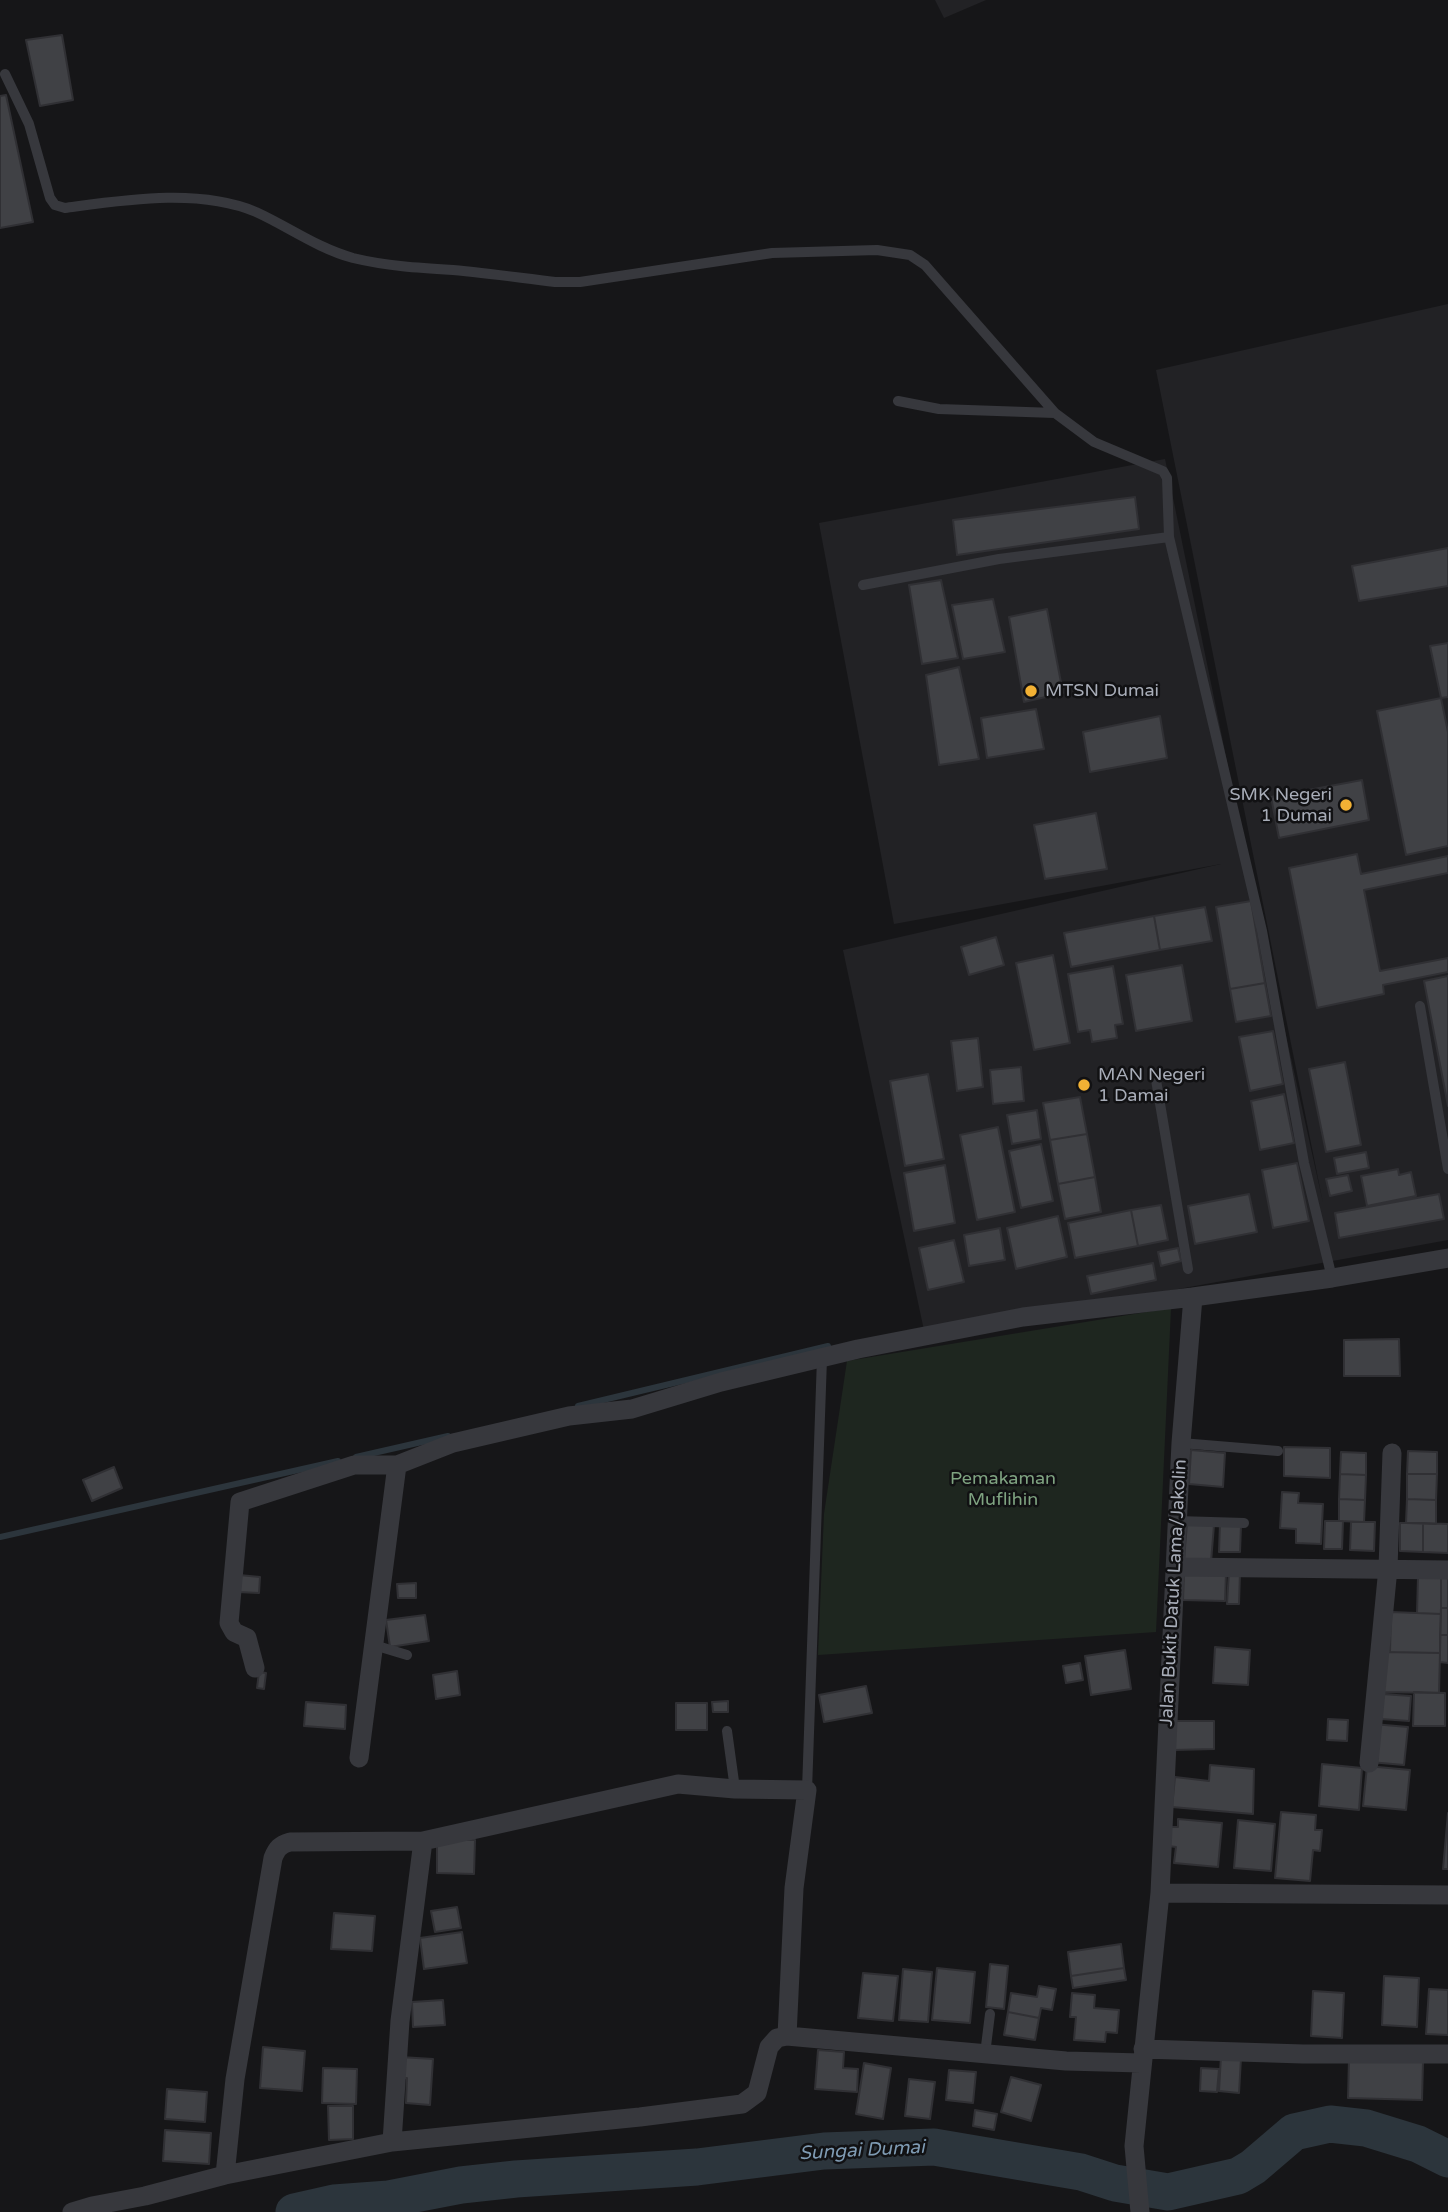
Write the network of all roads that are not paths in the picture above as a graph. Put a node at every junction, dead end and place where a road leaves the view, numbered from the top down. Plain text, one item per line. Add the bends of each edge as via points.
1 (5, 74) dead end
2 (898, 401) dead end
3 (1055, 413) junction
4 (1169, 537) junction
5 (863, 585) dead end
6 (1420, 1006) dead end
7 (1155, 1074) dead end
8 (1448, 1168) edge
9 (1448, 1258) edge
10 (1188, 1269) dead end
11 (1332, 1278) junction
12 (1192, 1293) junction
13 (822, 1357) junction
14 (1181, 1443) junction
15 (1278, 1451) dead end
16 (1392, 1454) dead end
17 (397, 1465) junction
18 (1177, 1521) junction
19 (1244, 1522) dead end
20 (1176, 1567) junction
21 (1388, 1568) junction
22 (1448, 1570) edge
23 (374, 1645) junction
24 (407, 1655) dead end
25 (255, 1668) dead end
26 (727, 1731) dead end
27 (359, 1758) dead end
28 (1368, 1763) dead end
29 (735, 1790) junction
30 (807, 1790) junction
31 (423, 1840) junction
32 (1160, 1893) junction
33 (1448, 1895) edge
34 (989, 2014) dead end
35 (787, 2036) junction
36 (985, 2054) junction
37 (1448, 2054) edge
38 (1142, 2056) junction
39 (392, 2142) junction
40 (225, 2175) junction
41 (72, 2212) edge
42 (1140, 2212) edge

1 - 3 lane via 29,124 55,205 209,200 257,213 317,245 363,260 555,282 772,253 903,253 925,265
2 - 3 lane via 939,409
3 - 4 lane via 1094,442 1165,473
4 - 5 lane via 999,559
4 - 11 lane via 1262,931 1304,1163
6 - 8 lane
7 - 10 lane
9 - 11 street
11 - 12 street
12 - 13 street via 1023,1317
12 - 14 street, Jalan Bukit Datuk Lama/Jakolin
13 - 17 street via 632,1409 569,1416 453,1443
13 - 30 lane
14 - 15 lane
14 - 18 street, Jalan Bukit Datuk Lama/Jakolin
16 - 21 street
17 - 23 street
17 - 25 street via 354,1465 240,1502 229,1623 234,1632 247,1638
18 - 19 lane
18 - 20 street, Jalan Bukit Datuk Lama/Jakolin
20 - 21 street
20 - 32 street, Jalan Bukit Datuk Lama/Jakolin
21 - 22 street
21 - 28 street
23 - 24 lane
23 - 27 street
26 - 29 lane
29 - 30 street
29 - 31 street via 678,1784
30 - 35 street via 794,1888
31 - 39 street via 400,2021
31 - 40 street via 290,1842 276,1850 234,2079
32 - 33 street
32 - 38 street, Jalan Bukit Datuk Lama/Jakolin
34 - 36 lane
35 - 36 street
35 - 39 street via 773,2041 757,2093 742,2104
36 - 38 street via 1091,2063
37 - 38 street
38 - 42 street, Jalan Bukit Datuk Lama/Jakolin via 1134,2146
39 - 40 street
40 - 41 street

